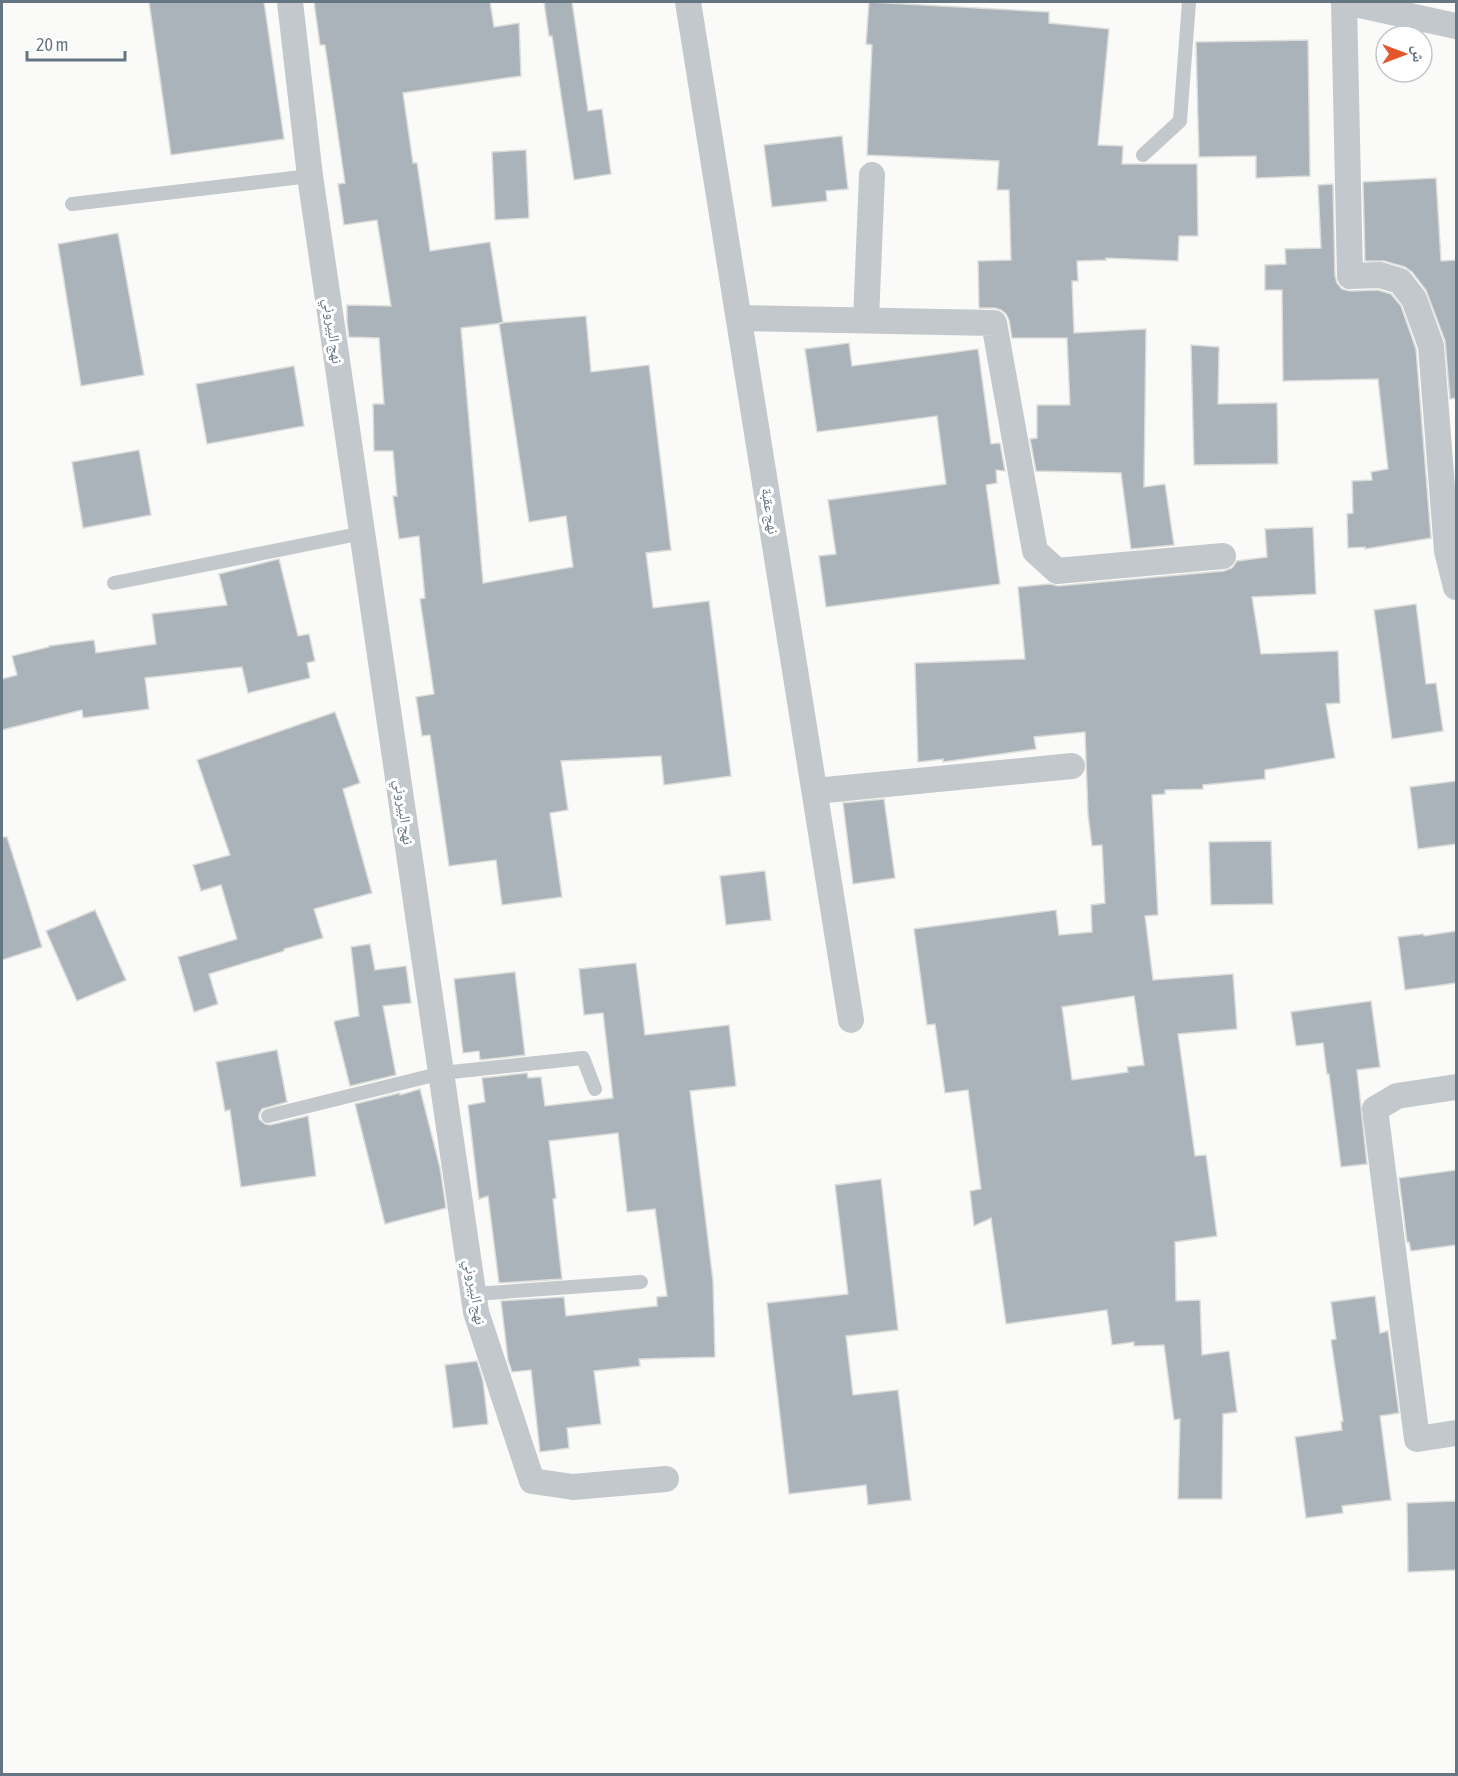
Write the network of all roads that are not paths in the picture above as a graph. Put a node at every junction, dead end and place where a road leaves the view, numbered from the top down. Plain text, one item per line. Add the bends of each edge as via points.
1 (290, 2) edge
2 (688, 2) edge
3 (1189, 2) edge
4 (1345, 2) edge
5 (1398, 7) edge
6 (1456, 26) edge
7 (1143, 155) dead end
8 (310, 176) junction
9 (872, 176) dead end
10 (72, 204) dead end
11 (739, 318) junction
12 (866, 320) junction
13 (363, 533) junction
14 (1223, 556) dead end
15 (114, 583) dead end
16 (1456, 587) edge
17 (1072, 766) dead end
18 (815, 791) junction
19 (851, 1020) dead end
20 (442, 1073) junction
21 (1456, 1087) edge
22 (595, 1089) dead end
23 (268, 1116) dead end
24 (641, 1282) dead end
25 (474, 1294) junction
26 (1456, 1433) edge
27 (666, 1479) dead end

1 - 8 street, نهج البيروني
2 - 11 street, نهج عقبة
3 - 7 lane via 1180,121
4 - 5 street
4 - 16 street via 1350,276 1380,275 1400,280 1414,299 1431,346 1447,551
5 - 6 street
8 - 10 lane
8 - 13 street, نهج البيروني
9 - 12 street
11 - 12 street
11 - 18 street, نهج عقبة
12 - 14 street via 994,323 1035,552 1057,572
13 - 15 lane
13 - 20 street, نهج البيروني
17 - 18 street
18 - 19 street, نهج عقبة
20 - 22 lane via 583,1058
20 - 23 lane
20 - 25 street, نهج البيروني
21 - 26 street via 1396,1096 1376,1109 1417,1439
24 - 25 lane
25 - 27 street, نهج البيروني via 476,1312 532,1481 573,1487

